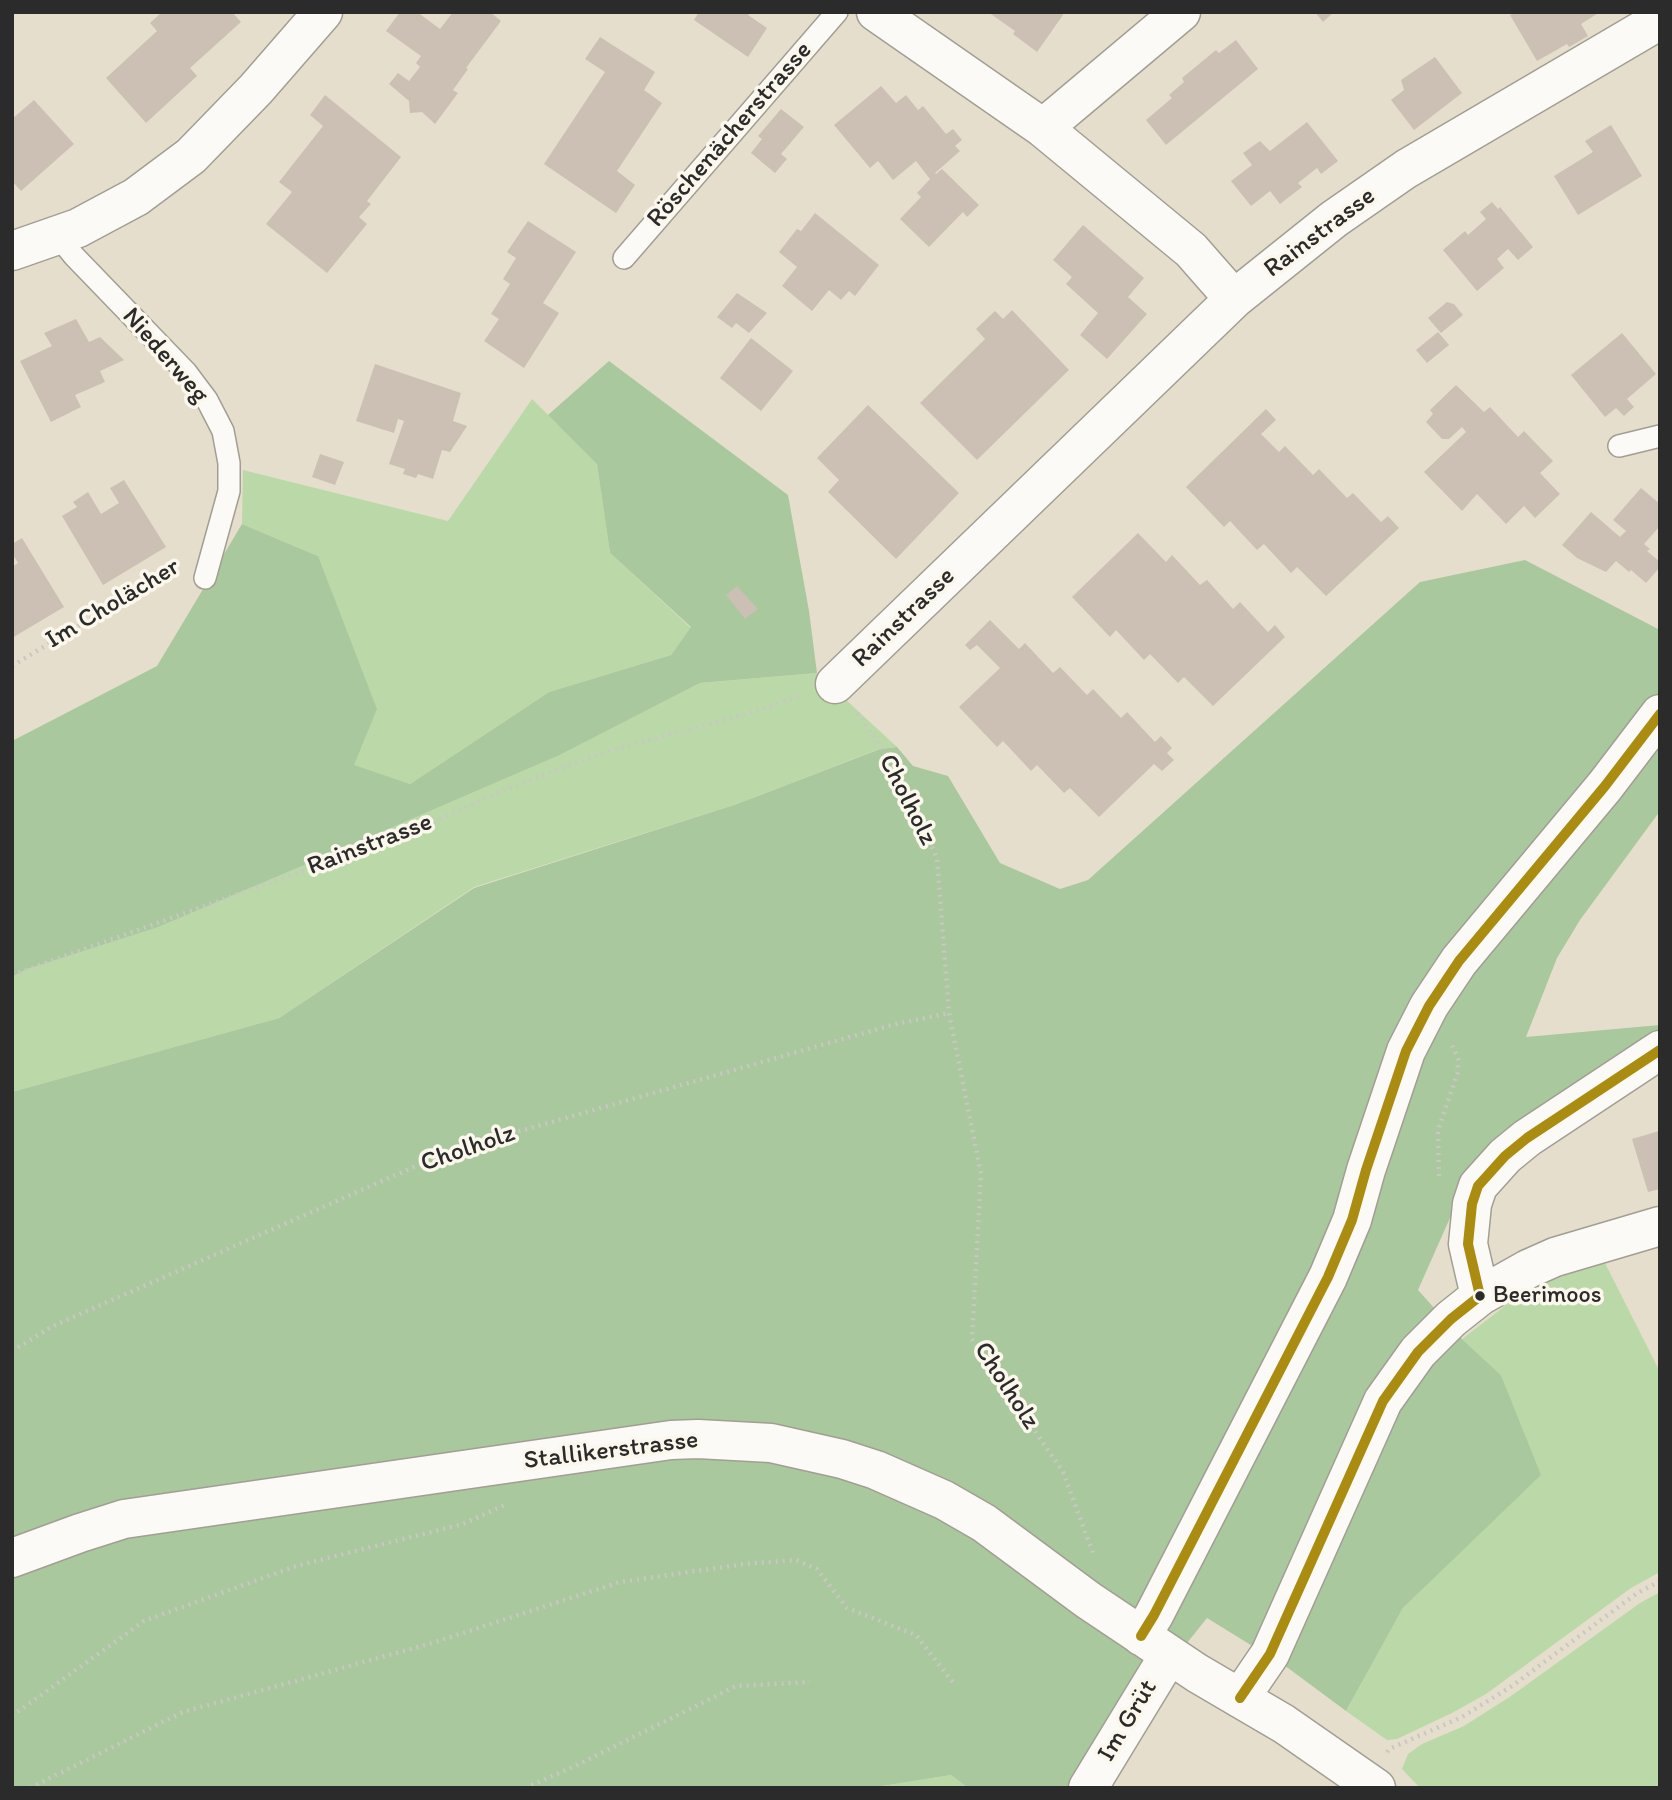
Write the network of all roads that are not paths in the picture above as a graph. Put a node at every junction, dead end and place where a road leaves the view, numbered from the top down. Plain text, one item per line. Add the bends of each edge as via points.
1 (323, 12) edge
2 (837, 12) edge
3 (876, 12) edge
4 (1181, 12) edge
5 (1660, 20) edge
6 (1043, 128) junction
7 (57, 235) junction
8 (12, 251) edge
9 (624, 258) dead end
10 (1234, 299) junction
11 (1660, 436) edge
12 (1619, 446) dead end
13 (205, 578) dead end
14 (835, 684) road end
15 (1660, 714) edge
16 (1660, 1050) edge
17 (1660, 1226) edge
18 (1480, 1296) junction
19 (12, 1558) edge
20 (1155, 1645) junction
21 (1240, 1698) junction
22 (1088, 1788) edge
23 (1376, 1788) edge

1 - 7 street via 191,156 136,197
2 - 9 lane, Röschenächerstrasse
3 - 6 street
4 - 6 street
5 - 10 street, Rainstrasse via 1406,169 1334,219
6 - 10 street via 1191,250
7 - 8 street
7 - 13 lane, Niederweg via 186,372 223,431 229,491
10 - 14 street, Rainstrasse
11 - 12 lane
15 - 20 street, Im Grüt via 1459,961 1429,1006 1406,1051 1352,1220 1328,1277 1160,1603
16 - 18 street via 1527,1138 1478,1186 1468,1244
17 - 18 street via 1555,1258
18 - 21 street via 1418,1352 1383,1401 1270,1654
19 - 20 street, Stallikerstrasse via 124,1519 671,1440 771,1443 876,1469 944,1500 984,1523
20 - 21 street, Stallikerstrasse
20 - 22 street, Im Grüt
21 - 23 street, Stallikerstrasse

